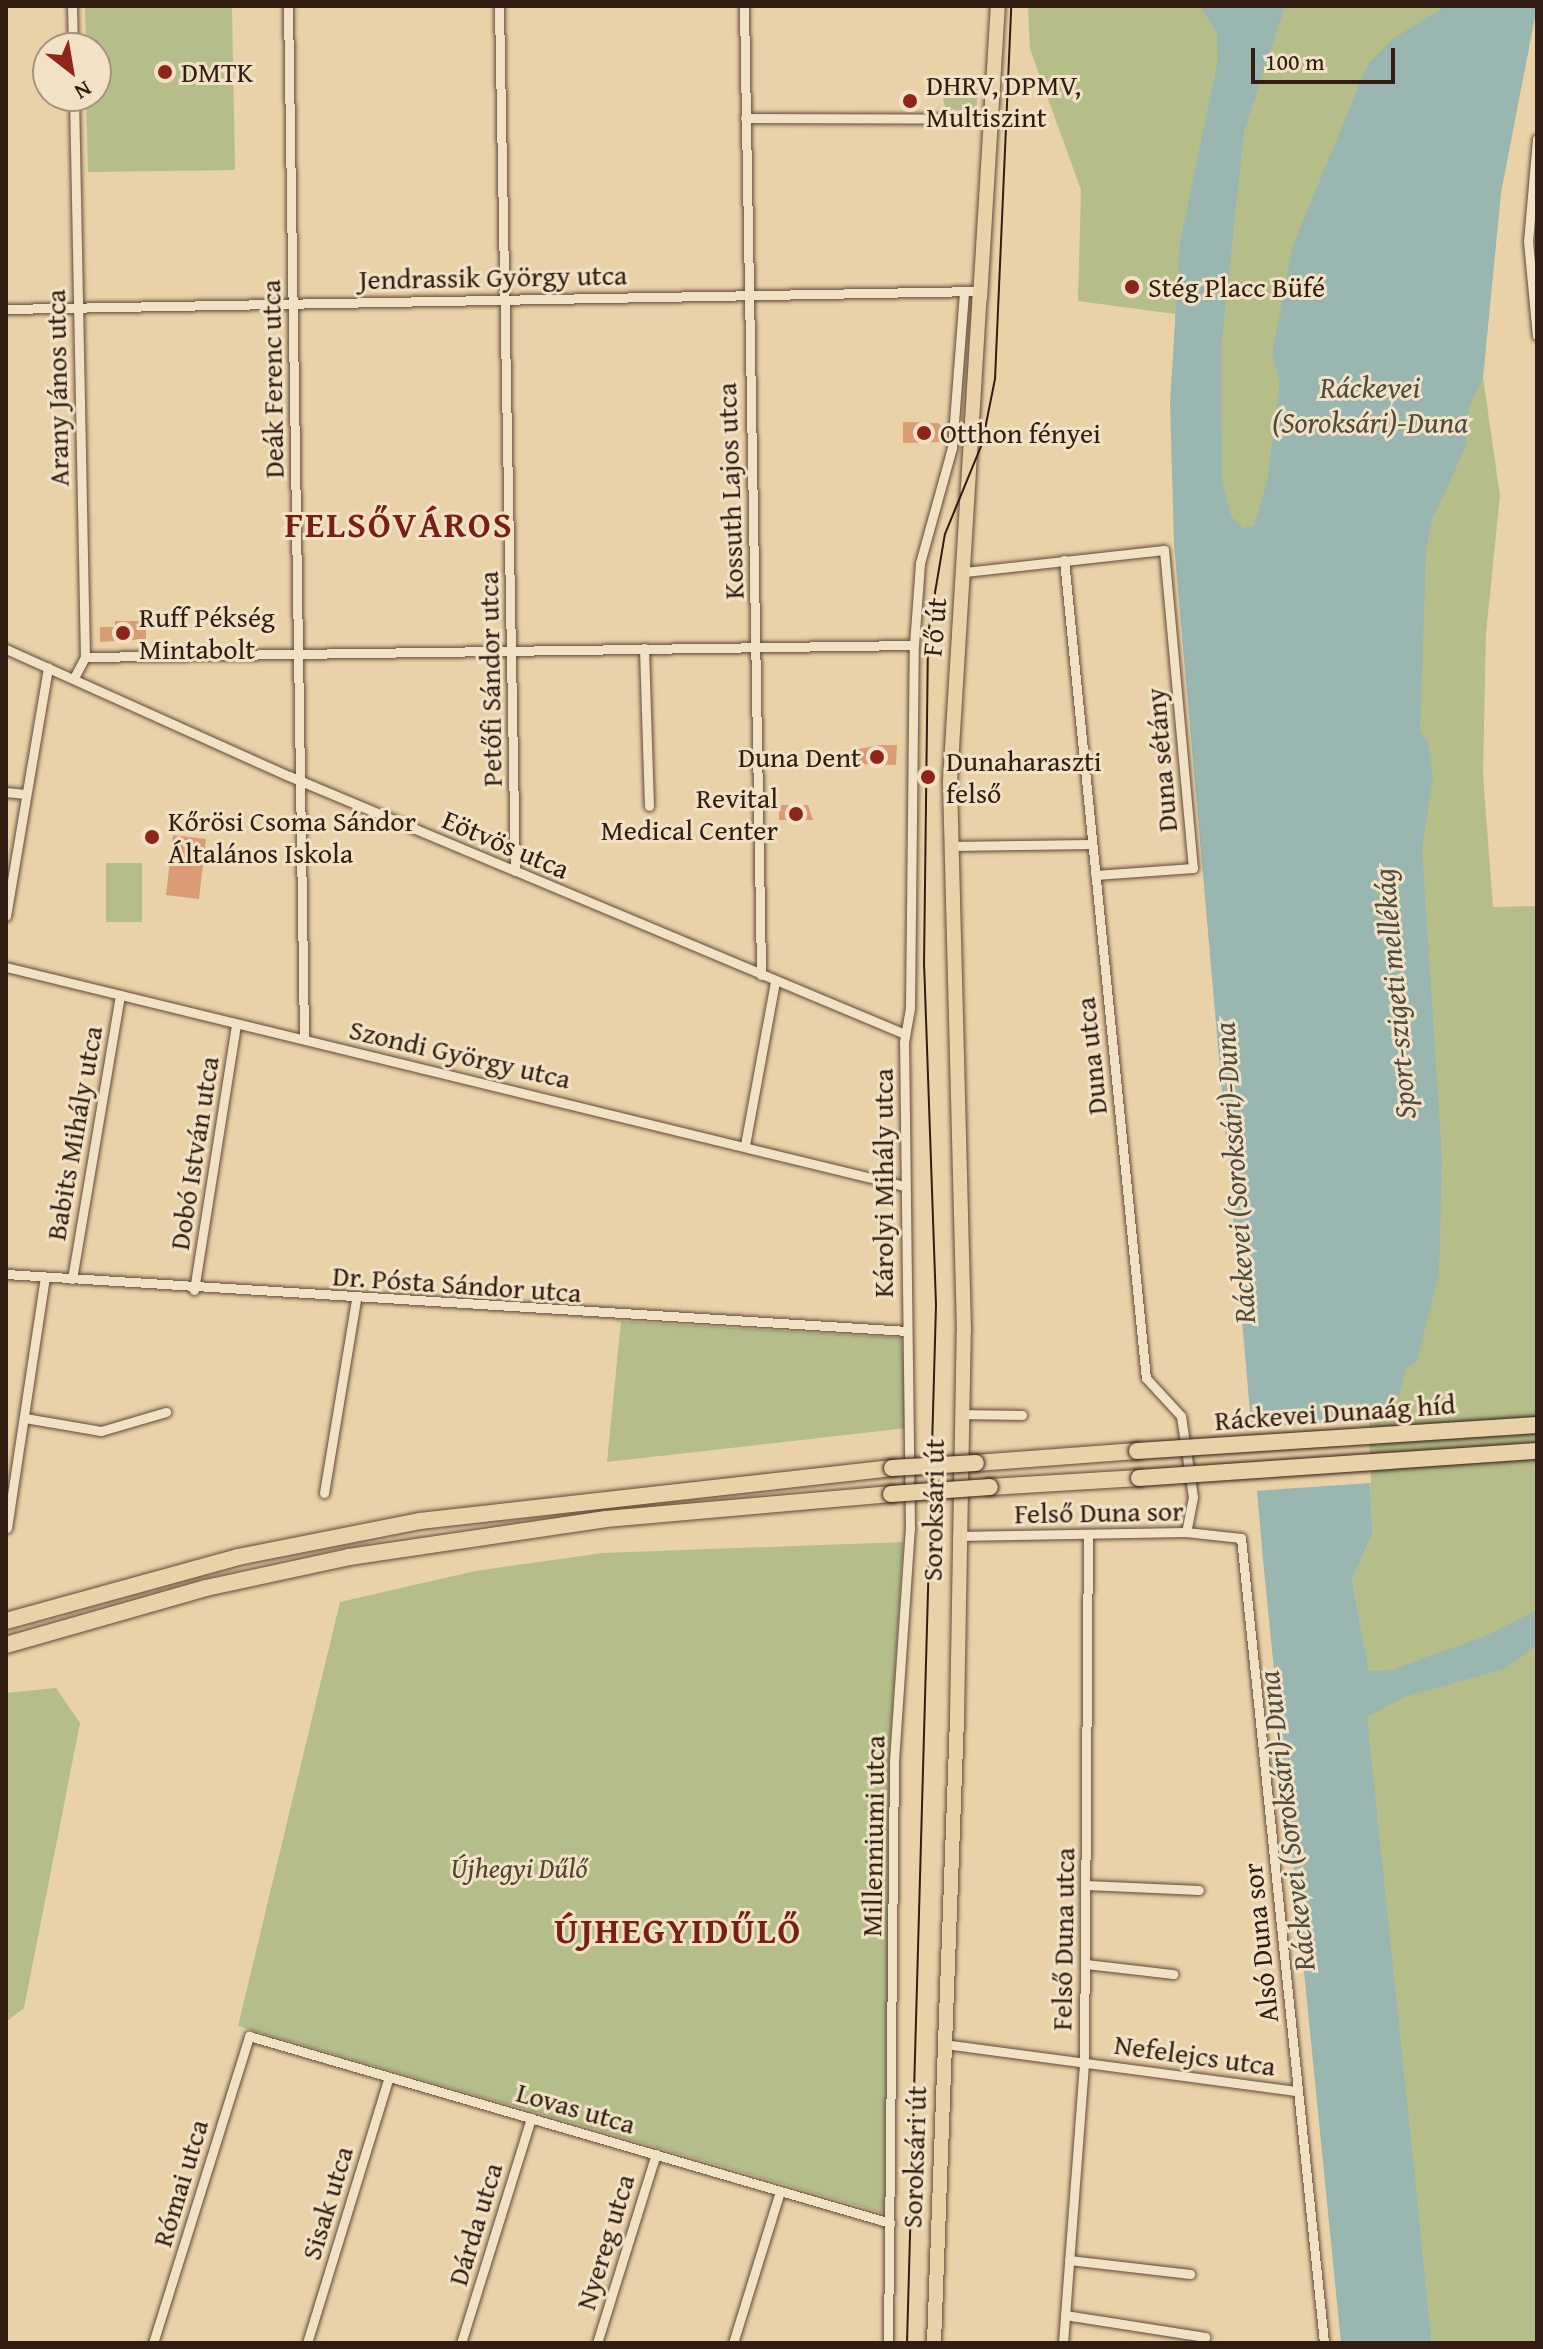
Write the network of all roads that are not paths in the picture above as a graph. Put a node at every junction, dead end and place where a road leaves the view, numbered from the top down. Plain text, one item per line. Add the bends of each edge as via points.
1 (72, 6) edge
2 (288, 6) edge
3 (499, 6) edge
4 (744, 6) edge
5 (998, 6) edge
6 (73, 32) edge
7 (74, 112) edge
8 (745, 118) junction
9 (990, 119) junction
10 (1537, 139) edge
11 (980, 291) junction
12 (964, 292) junction
13 (747, 296) junction
14 (504, 298) junction
15 (294, 303) junction
16 (77, 308) junction
17 (6, 309) edge
18 (1537, 336) edge
19 (1064, 560) junction
20 (965, 572) junction
21 (914, 645) junction
22 (757, 647) junction
23 (644, 648) junction
24 (6, 649) edge
25 (512, 650) junction
26 (298, 654) junction
27 (85, 657) junction
28 (48, 668) junction
29 (75, 676) junction
30 (955, 677) junction
31 (301, 780) junction
32 (6, 792) edge
33 (25, 794) junction
34 (649, 806) dead end
35 (1091, 844) junction
36 (949, 846) junction
37 (515, 871) junction
38 (1095, 875) junction
39 (6, 916) edge
40 (6, 967) edge
41 (761, 975) junction
42 (775, 981) junction
43 (120, 995) junction
44 (236, 1024) junction
45 (905, 1034) junction
46 (304, 1039) junction
47 (745, 1145) junction
48 (904, 1186) junction
49 (6, 1274) edge
50 (45, 1277) junction
51 (72, 1279) junction
52 (194, 1290) junction
53 (356, 1300) junction
54 (906, 1331) junction
55 (166, 1412) dead end
56 (960, 1414) junction
57 (1022, 1415) dead end
58 (25, 1418) junction
59 (1537, 1425) edge
60 (1537, 1451) edge
61 (324, 1493) dead end
62 (7, 1528) edge
63 (1186, 1532) junction
64 (1088, 1534) junction
65 (957, 1536) junction
66 (1241, 1538) joint
67 (6, 1621) edge
68 (6, 1645) edge
69 (1086, 1885) junction
70 (1199, 1890) dead end
71 (1086, 1964) junction
72 (1173, 1974) dead end
73 (249, 2036) joint
74 (944, 2044) junction
75 (1084, 2062) junction
76 (389, 2077) junction
77 (1297, 2091) junction
78 (531, 2118) junction
79 (656, 2154) junction
80 (780, 2191) junction
81 (890, 2223) junction
82 (1069, 2260) junction
83 (1190, 2274) dead end
84 (1065, 2315) junction
85 (1205, 2337) dead end
86 (153, 2343) edge
87 (307, 2343) edge
88 (461, 2343) edge
89 (597, 2343) edge
90 (733, 2343) edge
91 (888, 2343) edge
92 (934, 2343) edge
93 (1063, 2343) edge
94 (1324, 2343) edge

1 - 6 street
2 - 15 street, Deák Ferenc utca
3 - 14 street, Petőfi Sándor utca
4 - 8 street, Kossuth Lajos utca
5 - 9 main road, Fő út
7 - 16 street, Arany János utca
8 - 9 street
8 - 13 street, Kossuth Lajos utca
9 - 11 main road, Fő út
10 - 18 street via 1528,188 1528,291
11 - 12 street, Jendrassik György utca
11 - 20 main road, Fő út
11 - 30 main road, Fő út
12 - 13 street, Jendrassik György utca
12 - 21 street, Fő út via 952,448 920,563
13 - 14 street, Jendrassik György utca
13 - 22 street, Kossuth Lajos utca
14 - 15 street, Jendrassik György utca
14 - 25 street, Petőfi Sándor utca
15 - 16 street, Jendrassik György utca
15 - 26 street, Deák Ferenc utca
16 - 17 street, Jendrassik György utca
16 - 27 street, Arany János utca
19 - 20 street
19 - 35 street, Duna utca
19 - 38 street, Duna sétány via 1164,550 1193,868
20 - 30 main road, Fő út
21 - 22 street
21 - 45 street, Fő út
22 - 23 street
22 - 41 street, Kossuth Lajos utca
23 - 25 street
23 - 34 street
24 - 28 street, Eötvös utca
25 - 26 street
25 - 37 street, Petőfi Sándor utca
26 - 27 street
26 - 31 street, Deák Ferenc utca
27 - 29 street, Arany János utca
28 - 29 street, Eötvös utca
28 - 33 street
29 - 31 street, Eötvös utca
30 - 36 main road, Soroksári út
31 - 37 street, Eötvös utca
31 - 46 street, Deák Ferenc utca
32 - 33 street
33 - 39 street
35 - 36 street
35 - 38 street, Duna utca
36 - 56 main road, Soroksári út via 963,1250
37 - 41 street, Eötvös utca
38 - 63 street, Duna utca via 1146,1378 1181,1416 1193,1497
40 - 43 street, Szondi György utca
41 - 42 street, Eötvös utca
42 - 45 street, Eötvös utca
42 - 47 street
43 - 44 street, Szondi György utca
43 - 51 street, Babits Mihály utca
44 - 46 street, Szondi György utca
44 - 52 street, Dobó István utca
45 - 48 street, Károlyi Mihály utca
46 - 47 street, Szondi György utca
47 - 48 street, Szondi György utca
48 - 54 street, Károlyi Mihály utca
49 - 50 street, Dr. Pósta Sándor utca
50 - 51 street, Dr. Pósta Sándor utca
50 - 58 street, Babits Mihály utca
51 - 52 street, Dr. Pósta Sándor utca
52 - 53 street, Dr. Pósta Sándor utca
53 - 54 street, Dr. Pósta Sándor utca
53 - 61 street
54 - 81 street, Millenniumi utca via 910,1529 894,1761
55 - 58 street via 101,1431
56 - 57 street
56 - 65 main road, Soroksári út
58 - 62 street, Babits Mihály utca
59 - 67 highway, Ráckevei Dunaág híd, bridge via 892,1468 420,1521 238,1557
60 - 68 highway, Ráckevei Dunaág híd, bridge via 891,1494 590,1521 349,1557 169,1598
63 - 64 street, Felső Duna sor
63 - 66 street, Felső Duna sor
64 - 65 street, Felső Duna sor
64 - 69 street, Felső Duna utca
65 - 74 main road, Soroksári út
66 - 77 street, Alsó Duna sor
69 - 70 street
69 - 71 street, Felső Duna utca
71 - 72 street
71 - 75 street, Felső Duna utca
73 - 76 street, Lovas utca
73 - 86 street, Római utca
74 - 75 street, Nefelejcs utca
74 - 92 main road, Soroksári út
75 - 77 street, Nefelejcs utca
75 - 82 street, Felső Duna utca
76 - 78 street, Lovas utca
76 - 87 street, Sisak utca
77 - 94 street, Alsó Duna sor
78 - 79 street, Lovas utca
78 - 88 street, Dárda utca
79 - 80 street, Lovas utca
79 - 89 street, Nyereg utca
80 - 81 street, Lovas utca
80 - 90 street
81 - 91 street, Millenniumi utca
82 - 83 street
82 - 84 street, Felső Duna utca
84 - 85 street
84 - 93 street, Felső Duna utca

